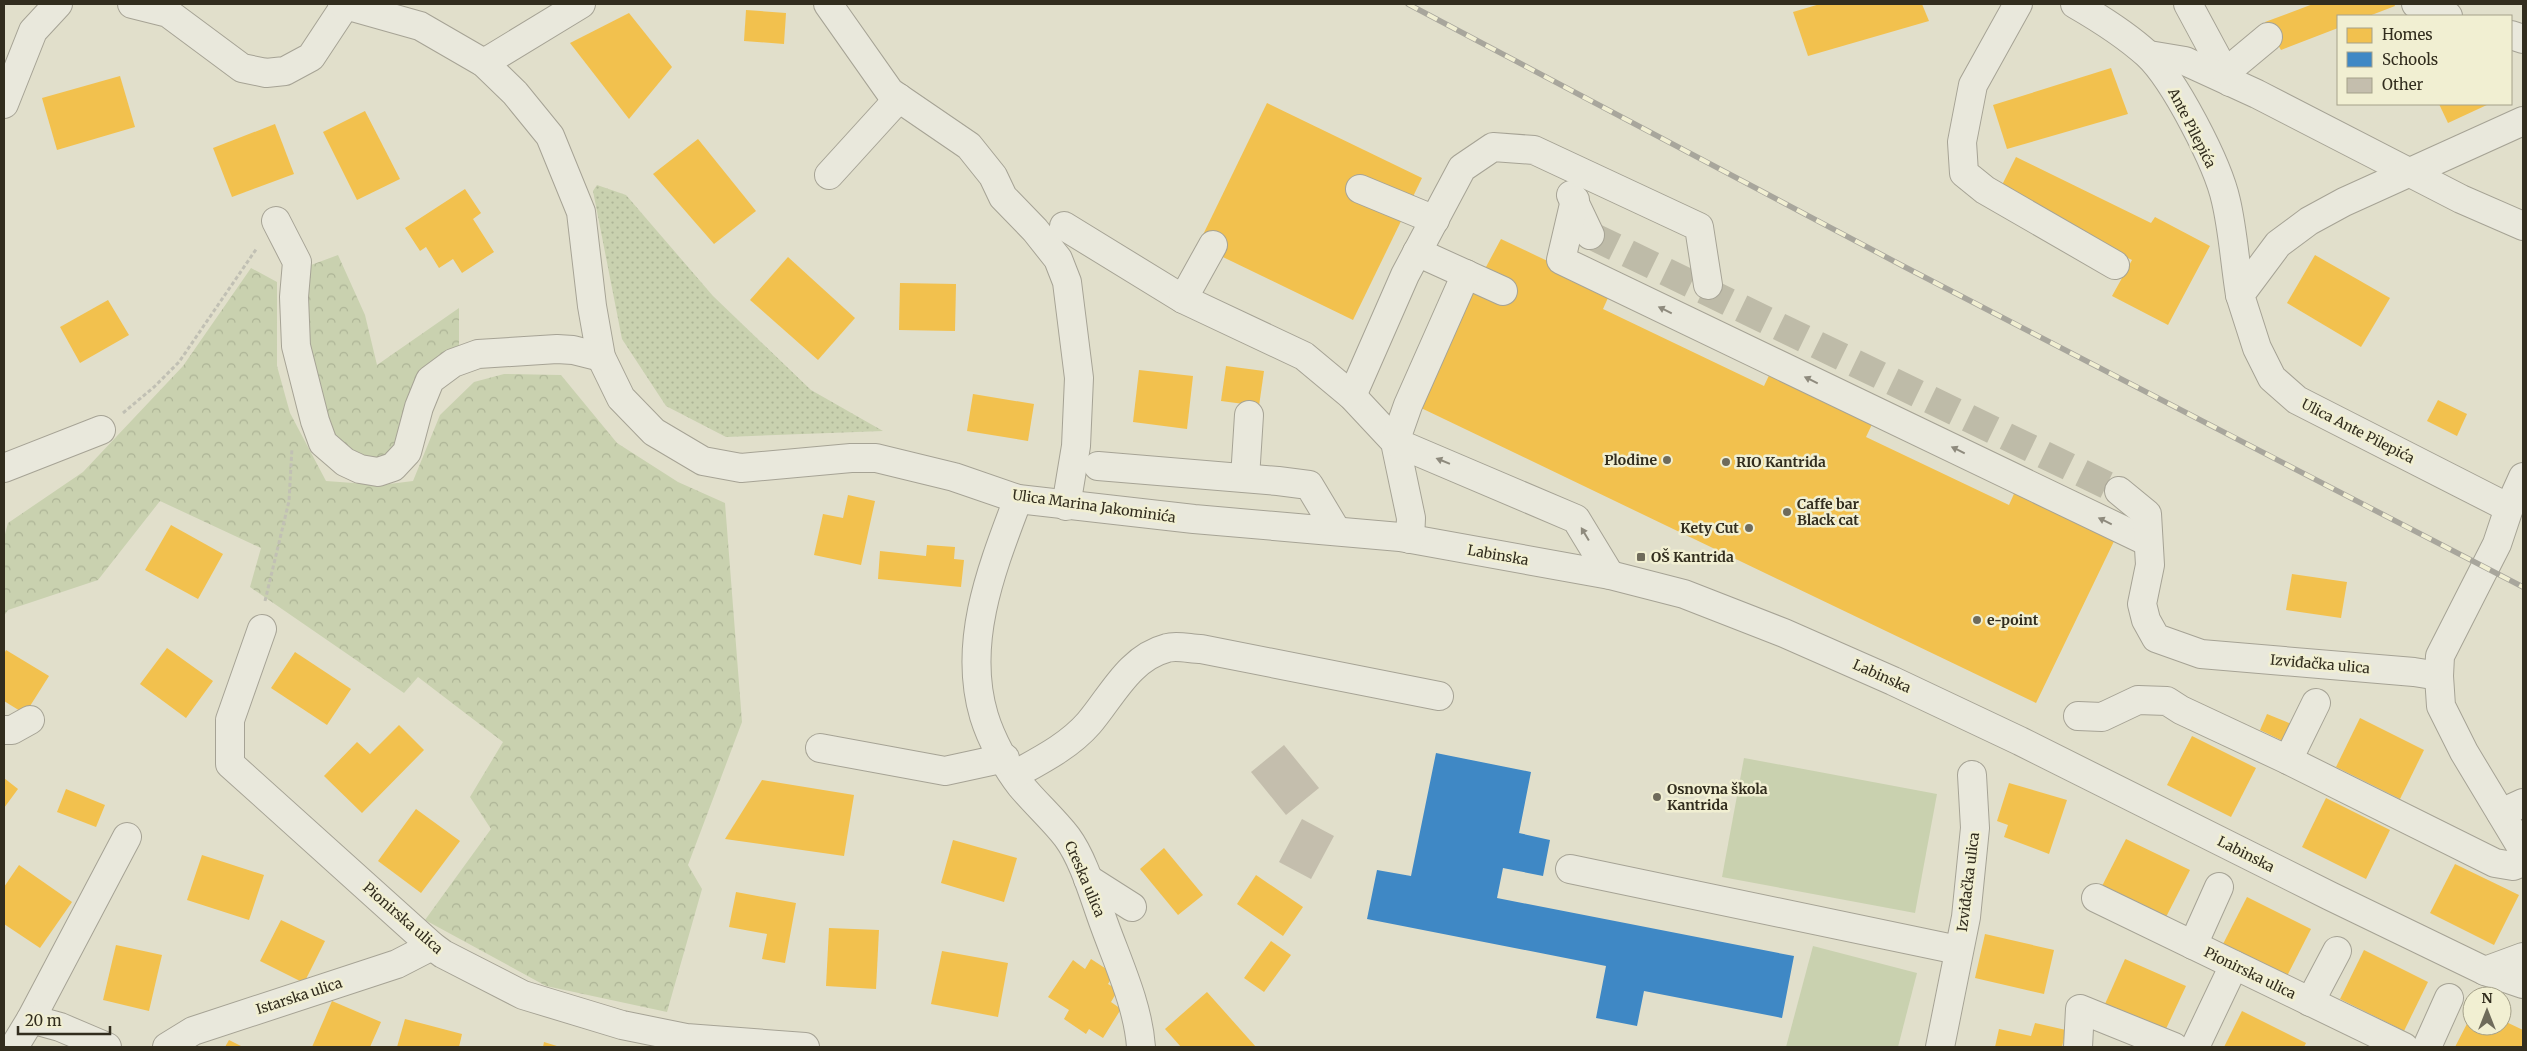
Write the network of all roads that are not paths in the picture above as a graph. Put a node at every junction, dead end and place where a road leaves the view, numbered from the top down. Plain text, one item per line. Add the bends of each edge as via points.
1 (58, 4) edge
2 (132, 4) edge
3 (344, 4) edge
4 (581, 4) edge
5 (828, 4) edge
6 (2076, 4) edge
7 (2188, 4) edge
8 (2416, 4) edge
9 (2013, 5) edge
10 (2445, 15) edge
11 (2268, 37) dead end
12 (2149, 55) junction
13 (484, 63) junction
14 (2228, 77) junction
15 (899, 98) junction
16 (4, 104) edge
17 (2523, 121) edge
18 (1534, 150) junction
19 (2413, 173) junction
20 (829, 175) dead end
21 (1360, 189) dead end
22 (1575, 200) junction
23 (1435, 220) junction
24 (276, 221) road end
25 (1064, 226) dead end
26 (2523, 226) edge
27 (1590, 235) tunnel mouth
28 (1213, 245) dead end
29 (1417, 252) junction
30 (2115, 265) dead end
31 (1466, 274) junction
32 (1708, 285) dead end
33 (1503, 291) dead end
34 (2240, 295) junction
35 (1183, 298) junction
36 (601, 357) junction
37 (1352, 396) junction
38 (1249, 415) dead end
39 (101, 430) road end
40 (1395, 442) junction
41 (1098, 466) dead end
42 (4, 468) edge
43 (2523, 477) edge
44 (1244, 478) junction
45 (2119, 491) tunnel mouth
46 (1018, 499) junction
47 (1066, 506) junction
48 (2508, 508) junction
49 (1194, 520) joint
50 (1336, 530) junction
51 (1410, 539) junction
52 (2148, 542) junction
53 (1610, 575) junction
54 (262, 629) road end
55 (2439, 676) junction
56 (1439, 696) dead end
57 (2316, 703) dead end
58 (2078, 716) dead end
59 (30, 720) dead end
60 (4, 730) edge
61 (820, 748) dead end
62 (2288, 760) junction
63 (1009, 766) junction
64 (1972, 775) dead end
65 (2516, 825) edge
66 (127, 837) dead end
67 (2523, 862) edge
68 (1570, 869) dead end
69 (1088, 879) junction
70 (2220, 887) dead end
71 (2096, 898) dead end
72 (1132, 907) dead end
73 (2193, 945) junction
74 (432, 946) junction
75 (1958, 950) junction
76 (2337, 950) dead end
77 (2523, 957) edge
78 (2234, 965) junction
79 (2485, 971) junction
80 (2523, 984) edge
81 (2449, 998) dead end
82 (2310, 1002) junction
83 (31, 1019) junction
84 (14, 1047) edge
85 (107, 1047) edge
86 (167, 1047) edge
87 (805, 1047) edge
88 (1141, 1047) edge
89 (1940, 1047) edge
90 (2078, 1047) edge
91 (2174, 1047) edge
92 (2195, 1047) edge
93 (2404, 1047) edge
94 (2427, 1047) edge

1 - 16 street via 33,31
2 - 3 street via 168,12 242,68 266,73 285,71 311,58
3 - 13 street, Ulica Marina Jakominića via 420,26
4 - 13 street
5 - 15 street via 890,92
6 - 12 street, Ante Pilepića via 2115,28
7 - 14 street
8 - 10 street
9 - 30 street via 1973,85 1962,142 1964,173 1985,190
11 - 14 street
12 - 14 street via 2185,61
12 - 34 street, Ante Pilepića via 2178,94 2226,199
13 - 36 street, Ulica Marina Jakominića via 515,93 550,136 564,170 580,212
14 - 19 street
15 - 20 street
15 - 47 street via 969,146 993,176 1003,197 1058,259 1067,282 1078,378 1076,446
17 - 19 street
18 - 22 street via 1553,167
18 - 23 street via 1493,147 1462,168
18 - 32 street via 1698,227
19 - 26 street via 2461,199
19 - 34 street via 2344,202 2309,221 2278,244
21 - 23 street
22 - 27 street
52 -> 22 street via 1561,260
23 - 29 street
24 - 36 street via 296,262 296,346 315,421 324,443 345,462 360,469 378,472 393,467 407,452 430,380 454,362 478,354 557,349
25 - 35 street
28 - 35 street
29 - 31 street
29 - 37 street
31 - 33 street
31 - 40 street
34 - 48 street, Ulica Ante Pilepića via 2257,348 2272,378 2297,400
35 - 37 street via 1304,356
36 - 46 street, Ulica Marina Jakominića via 620,398 654,432 703,461 741,468 876,458 954,477
37 - 40 street
38 - 44 street
39 - 42 street
40 - 51 street via 1410,518
53 -> 40 street via 1576,520
41 - 44 street
43 - 48 street
44 - 50 street via 1309,485
45 - 52 street, Izviđačka ulica via 2147,514
46 - 47 street, Ulica Marina Jakominića
46 - 63 street, Creska ulica via 988,586 977,645 984,716
47 - 49 street, Ulica Marina Jakominića
48 - 55 street via 2496,544 2440,656
49 - 50 street, Labinska
50 - 51 street, Labinska
51 - 53 street, Labinska
52 - 55 street, Izviđačka ulica via 2150,565 2142,604 2156,638 2200,654
53 - 79 street, Labinska via 1684,594 1784,632 1884,677
54 - 74 street, Pionirska ulica via 230,720 230,764
55 - 65 street via 2441,706 2464,752
56 - 63 street via 1201,649 1168,648 1144,658 1132,668 1089,723 1068,744
57 - 62 street
58 - 62 street via 2102,717 2138,700 2167,701
59 - 60 street via 12,730
61 - 63 street via 945,771
62 - 67 street via 2495,863 2513,866
63 - 69 street, Creska ulica via 1020,785 1068,838
64 - 75 street, Izviđačka ulica via 1975,828 1966,917
66 - 83 street
68 - 75 street
69 - 72 street
69 - 88 street, Creska ulica via 1135,1014
70 - 73 street
71 - 73 street, Pionirska ulica
73 - 78 street, Pionirska ulica
74 - 86 street, Istarska ulica via 397,964 193,1031
74 - 87 street, Pionirska ulica via 523,995 622,1025 686,1038
75 - 89 street, Izviđačka ulica
76 - 82 street
77 - 79 street
78 - 82 street, Pionirska ulica
78 - 92 street
79 - 80 street, Labinska
81 - 94 street
82 - 93 street, Pionirska ulica
83 - 84 street
83 - 85 street via 60,1027
90 - 91 street via 2080,1009

